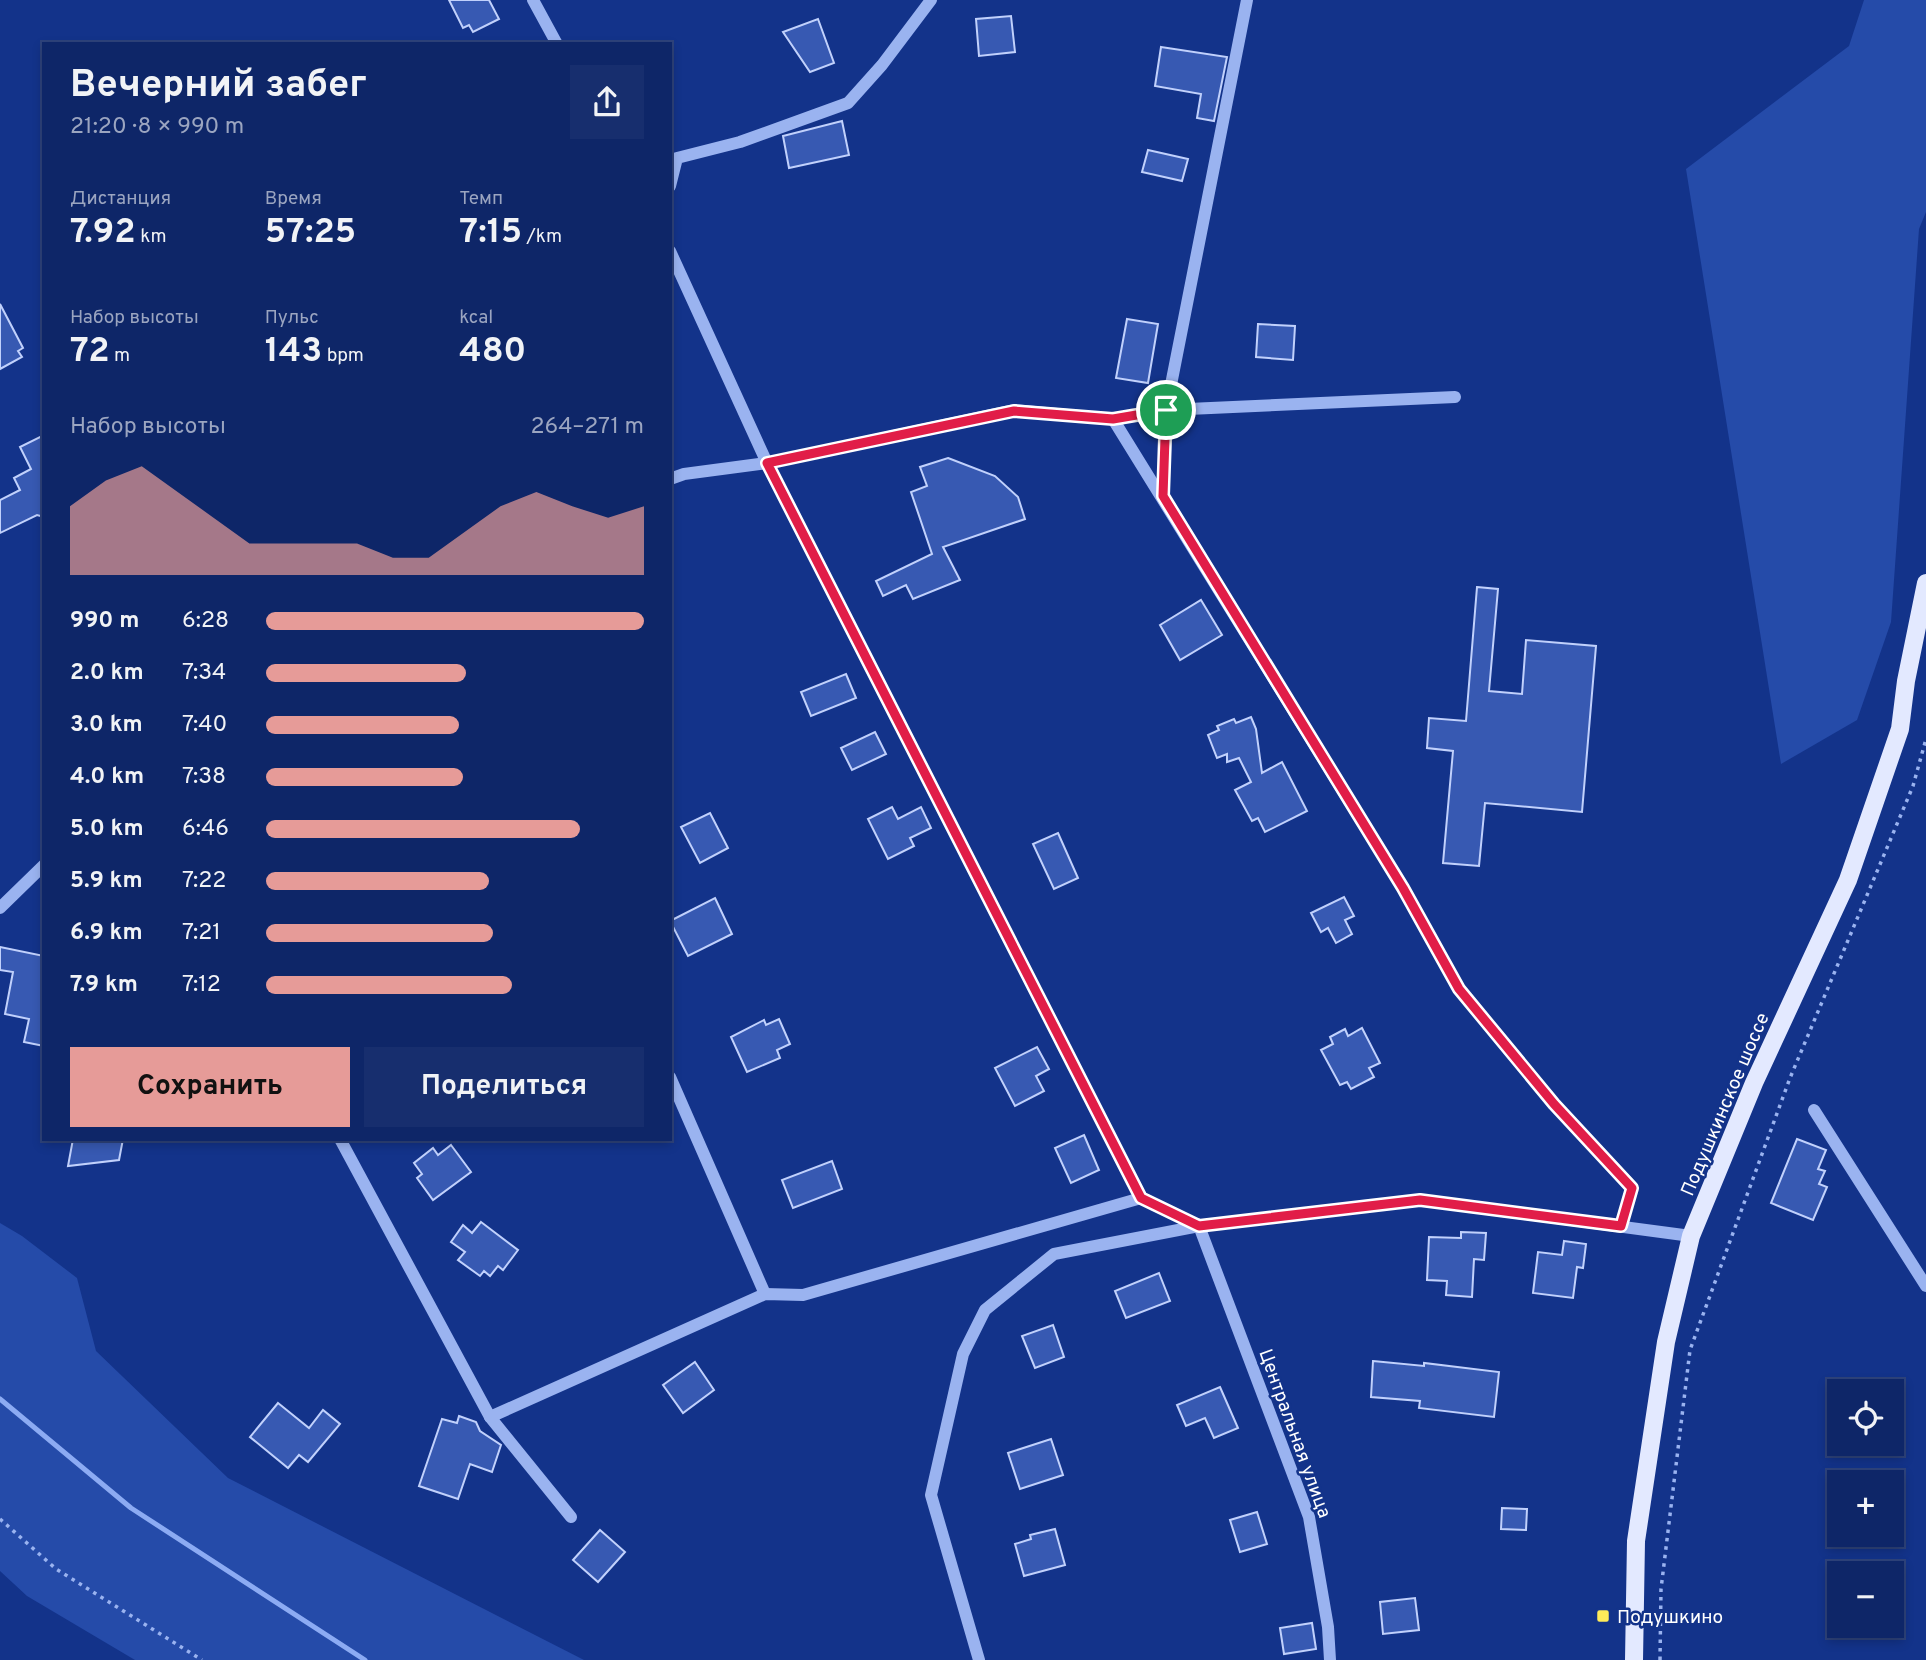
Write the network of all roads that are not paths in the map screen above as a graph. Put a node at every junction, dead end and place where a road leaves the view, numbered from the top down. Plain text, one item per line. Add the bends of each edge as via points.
1 (533, 0) edge
2 (931, 0) edge
3 (1247, 0) edge
4 (556, 42) edge
5 (672, 178) edge
6 (672, 255) edge
7 (1455, 397) dead end
8 (1166, 410) junction
9 (1113, 419) junction
10 (767, 463) junction
11 (672, 478) edge
12 (1163, 496) junction
13 (1926, 583) edge
14 (42, 867) edge
15 (0, 908) edge
16 (672, 1082) edge
17 (1814, 1110) dead end
18 (341, 1141) edge
19 (1141, 1198) junction
20 (1199, 1226) junction
21 (1621, 1226) junction
22 (1691, 1236) junction
23 (1926, 1286) edge
24 (765, 1294) junction
25 (490, 1417) junction
26 (572, 1517) dead end
27 (979, 1660) edge
28 (1330, 1660) edge
29 (1634, 1660) edge

1 - 4 street
2 - 5 street via 848,103 740,142 677,158
3 - 8 street
6 - 10 street
7 - 8 street
8 - 9 street
8 - 12 street
9 - 10 street via 1014,411
9 - 12 street
10 - 11 street
10 - 19 street
12 - 21 street via 1403,888 1459,989 1554,1104 1632,1188
13 - 22 main road, Подушкинское шоссе via 1900,729 1848,880 1754,1083
14 - 15 street
16 - 24 street
17 - 23 street
18 - 25 street
19 - 20 street
19 - 24 street via 803,1294
20 - 21 street via 1420,1200
20 - 27 street via 1054,1254 985,1310 979,1321 963,1354 931,1495
20 - 28 street, Центральная улица via 1309,1517
21 - 22 street
22 - 29 main road, Подушкинское шоссе via 1667,1342 1636,1541
24 - 25 street
25 - 26 street

